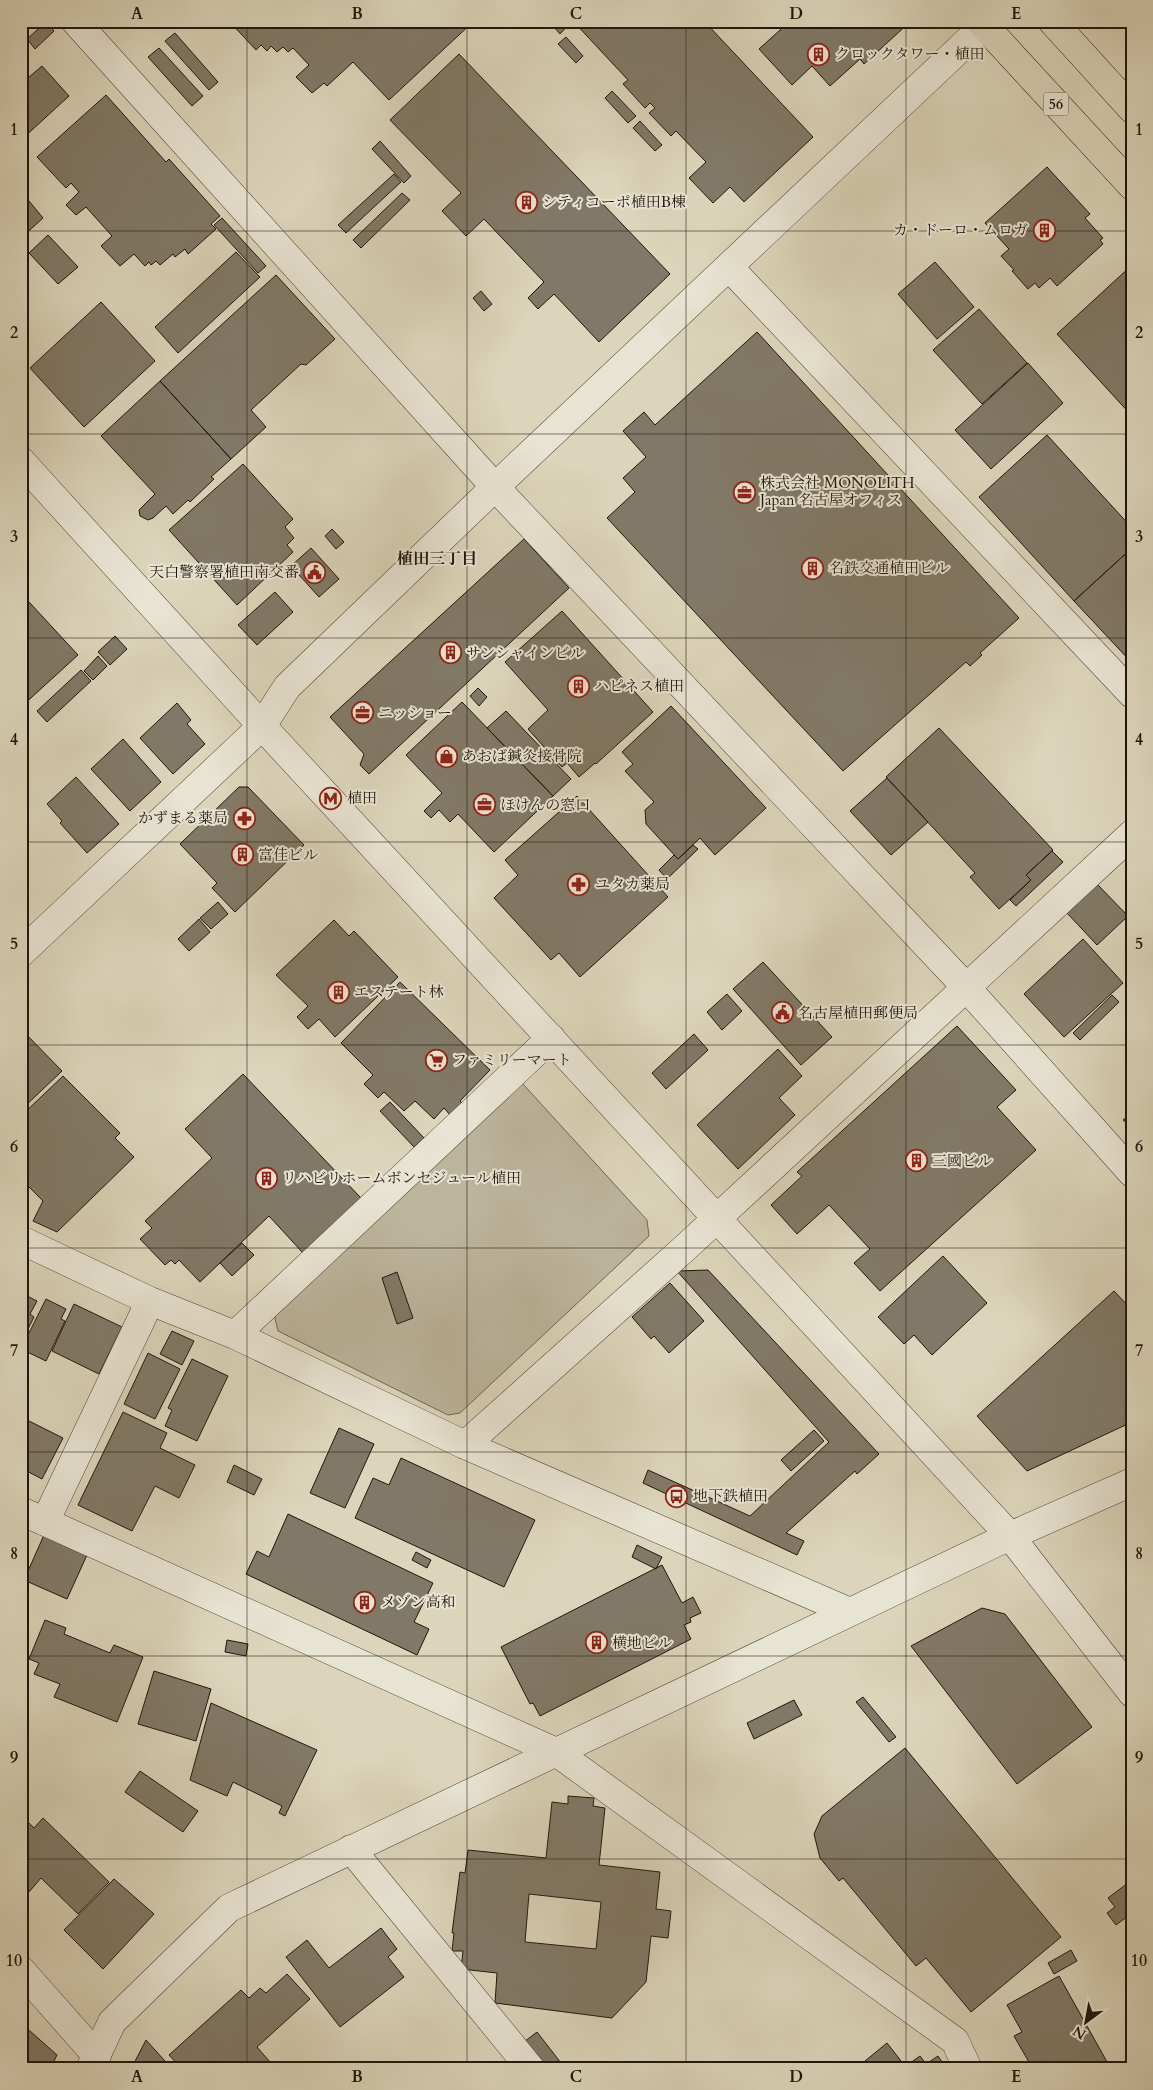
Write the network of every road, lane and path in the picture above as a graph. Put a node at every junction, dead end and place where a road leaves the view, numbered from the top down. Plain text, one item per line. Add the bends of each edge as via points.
1 (75, 21) edge
2 (1052, 21) edge
3 (984, 23) edge
4 (1132, 108) edge
5 (1132, 186) edge
6 (728, 267) junction
7 (21, 461) edge
8 (495, 486) junction
9 (1132, 694) edge
10 (262, 726) junction
11 (1132, 834) edge
12 (21, 954) edge
13 (965, 986) junction
14 (551, 1038) junction
15 (1132, 1173) edge
16 (716, 1219) junction
17 (21, 1240) edge
18 (150, 1301) junction
19 (235, 1335) junction
20 (466, 1445) junction
21 (1132, 1482) edge
22 (33, 1516) edge
23 (1010, 1536) junction
24 (850, 1612) junction
25 (1132, 1693) edge
26 (556, 1752) junction
27 (351, 1849) junction
28 (21, 1970) edge
29 (94, 2062) edge
30 (531, 2069) edge
31 (968, 2069) edge

1 - 8 street
2 - 4 main road
3 - 5 main road, 56
3 - 6 street
6 - 8 street
6 - 9 street
7 - 10 street
8 - 10 street via 287,687
8 - 13 street
10 - 12 street
10 - 14 street
11 - 13 street
13 - 15 street
13 - 16 street
14 - 16 street
14 - 19 street
16 - 20 street
16 - 23 street
17 - 18 street
18 - 19 street
18 - 22 street
19 - 20 street
20 - 24 street
21 - 23 street
22 - 26 street
23 - 24 street
23 - 25 street
24 - 26 street
26 - 27 street
26 - 31 street via 955,2041
27 - 29 street via 229,1908 112,2022
27 - 30 street
28 - 29 street

